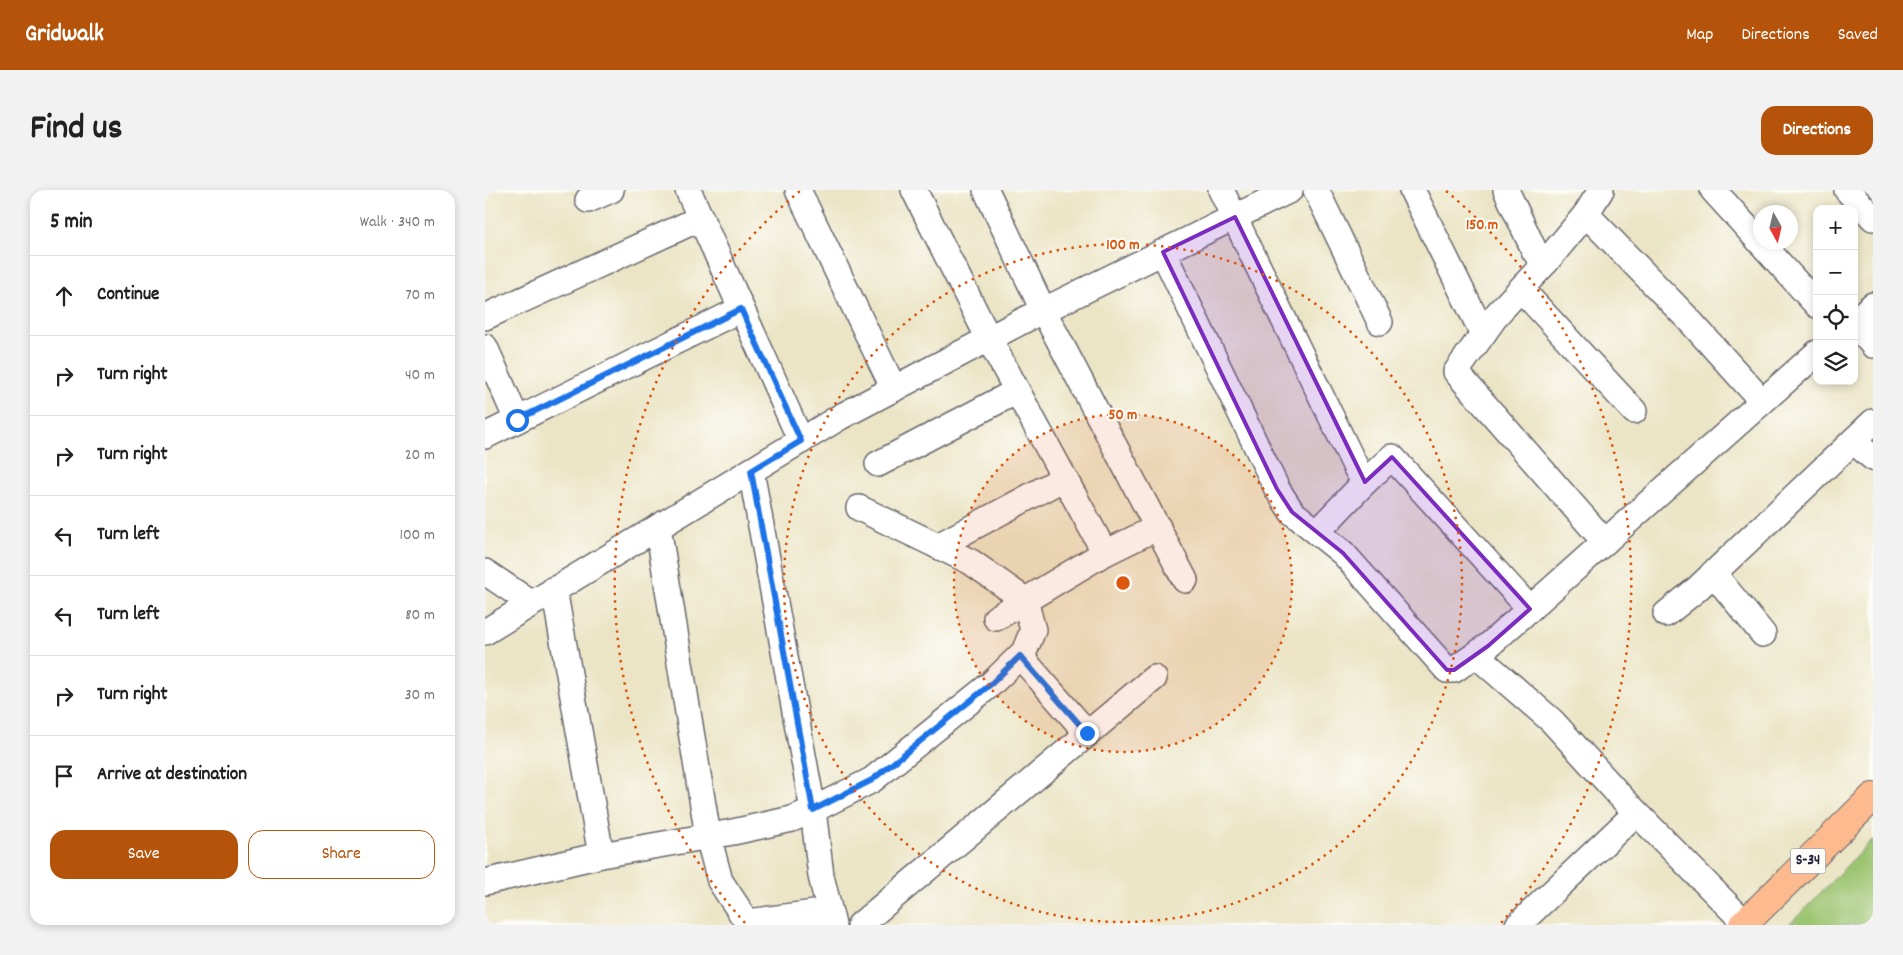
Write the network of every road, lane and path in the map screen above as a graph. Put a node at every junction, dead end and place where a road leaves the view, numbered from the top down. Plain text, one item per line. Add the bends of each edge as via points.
1 (611, 190) edge
2 (688, 190) edge
3 (798, 190) edge
4 (914, 190) edge
5 (986, 190) edge
6 (1221, 190) edge
7 (1290, 190) edge
8 (1316, 190) edge
9 (1412, 190) edge
10 (1505, 190) edge
11 (1601, 190) edge
12 (1713, 190) edge
13 (1847, 190) edge
14 (588, 200) dead end
15 (1586, 214) junction
16 (1235, 217) junction
17 (701, 218) junction
18 (1873, 218) edge
19 (1163, 252) junction
20 (1546, 262) junction
21 (1521, 289) junction
22 (1813, 301) edge
23 (1873, 305) edge
24 (741, 309) junction
25 (1043, 310) junction
26 (485, 317) edge
27 (1858, 318) edge
28 (1379, 322) dead end
29 (1858, 327) edge
30 (1483, 334) junction
31 (989, 339) junction
32 (1873, 345) edge
33 (485, 347) edge
34 (1813, 356) edge
35 (894, 389) junction
36 (1017, 391) junction
37 (1763, 401) junction
38 (1634, 411) dead end
39 (517, 420) junction
40 (1873, 422) edge
41 (485, 436) edge
42 (1853, 440) junction
43 (801, 441) junction
44 (1873, 458) edge
45 (878, 464) dead end
46 (751, 471) junction
47 (1064, 478) junction
48 (1365, 482) junction
49 (859, 508) dead end
50 (658, 527) junction
51 (1158, 527) junction
52 (1317, 532) junction
53 (1605, 542) junction
54 (938, 546) junction
55 (1105, 553) junction
56 (485, 572) edge
57 (1713, 573) junction
58 (1185, 580) dead end
59 (555, 589) junction
60 (1025, 600) junction
61 (531, 603) junction
62 (1530, 609) junction
63 (1666, 614) dead end
64 (997, 618) dead end
65 (485, 632) edge
66 (1763, 634) dead end
67 (1475, 655) junction
68 (1020, 656) junction
69 (1154, 678) dead end
70 (1087, 733) junction
71 (1873, 797) edge
72 (813, 810) junction
73 (1636, 813) junction
74 (708, 836) junction
75 (601, 855) junction
76 (485, 882) edge
77 (831, 918) edge
78 (748, 924) edge
79 (1744, 924) edge
80 (860, 925) edge
81 (1518, 925) edge

1 - 14 street
2 - 17 street
3 - 35 street
4 - 31 street
5 - 25 street
6 - 16 street
7 - 16 street
8 - 28 street
9 - 30 street
10 - 20 street via 1535,252
11 - 15 street
12 - 22 street
13 - 18 street
15 - 20 street
15 - 37 street
16 - 19 street
16 - 48 street
17 - 24 street
17 - 26 street
19 - 25 street
19 - 52 street via 1277,489 1292,512
20 - 21 street
21 - 30 street
21 - 38 street
23 - 27 street
24 - 39 street
24 - 43 street
25 - 31 street
25 - 51 street
29 - 32 street
30 - 53 street via 1456,372
31 - 35 street
31 - 36 street
33 - 39 street
34 - 37 street
35 - 43 street
36 - 45 street
36 - 47 street
37 - 53 street
39 - 41 street
40 - 42 street
42 - 44 street
42 - 57 street
43 - 46 street
46 - 50 street
46 - 72 street
47 - 54 street
47 - 55 street
48 - 52 street
48 - 62 street via 1392,457
49 - 54 street
50 - 59 street
50 - 74 street
51 - 55 street
51 - 58 street
52 - 67 street via 1343,553 1447,670 1454,670
53 - 62 street
54 - 60 street via 971,562
55 - 60 street
56 - 61 street
57 - 63 street
57 - 66 street
59 - 61 street
59 - 75 street
60 - 64 street
60 - 68 street via 1033,630
61 - 65 street
62 - 67 street
67 - 73 street via 1552,721
68 - 70 street
68 - 72 street via 872,780
69 - 70 street
70 - 80 street
71 - 79 main road, S-34
72 - 74 street via 793,819
72 - 77 street via 821,876
73 - 79 street
73 - 81 street
74 - 75 street
74 - 78 street via 720,882
75 - 76 street
77 - 78 street

